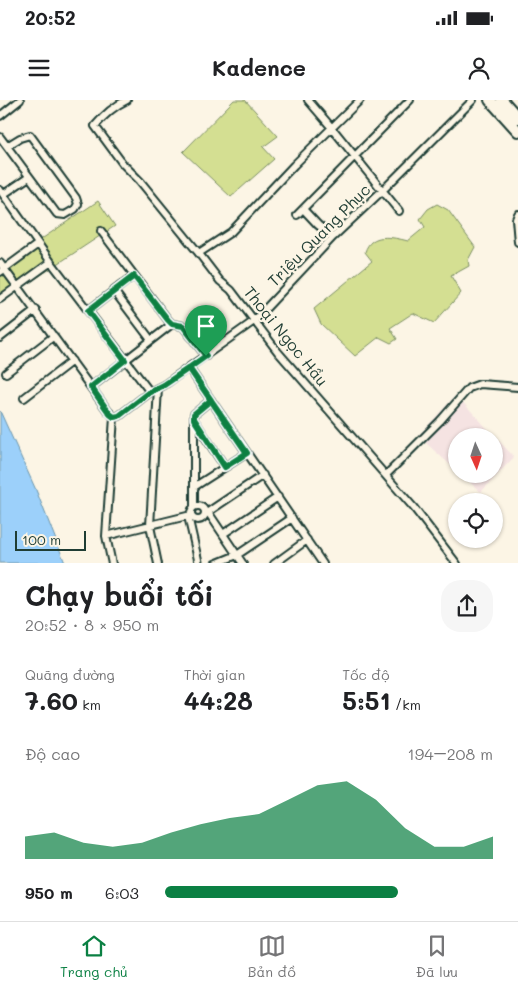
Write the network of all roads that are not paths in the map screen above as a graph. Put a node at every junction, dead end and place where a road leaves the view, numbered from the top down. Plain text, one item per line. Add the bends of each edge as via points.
1 (19, 100) edge
2 (127, 100) edge
3 (308, 100) edge
4 (360, 100) edge
5 (410, 100) edge
6 (473, 100) edge
7 (490, 100) edge
8 (502, 100) edge
9 (0, 116) edge
10 (518, 118) edge
11 (332, 128) junction
12 (518, 131) edge
13 (0, 137) edge
14 (7, 146) junction
15 (355, 157) junction
16 (29, 176) junction
17 (383, 190) junction
18 (2, 192) edge
19 (303, 209) junction
20 (399, 211) dead end
21 (518, 214) edge
22 (297, 215) dead end
23 (101, 231) dead end
24 (333, 237) junction
25 (518, 242) edge
26 (38, 244) junction
27 (199, 253) junction
28 (51, 262) junction
29 (0, 263) edge
30 (2, 270) edge
31 (134, 276) junction
32 (18, 286) junction
33 (114, 291) junction
34 (0, 299) edge
35 (36, 310) junction
36 (88, 311) junction
37 (254, 321) junction
38 (172, 324) junction
39 (54, 336) junction
40 (0, 338) edge
41 (151, 340) junction
42 (206, 356) junction
43 (125, 360) junction
44 (72, 361) junction
45 (189, 368) junction
46 (6, 373) dead end
47 (91, 387) junction
48 (518, 387) edge
49 (158, 388) junction
50 (150, 392) junction
51 (24, 398) dead end
52 (211, 400) junction
53 (114, 417) junction
54 (194, 419) junction
55 (247, 453) junction
56 (225, 467) junction
57 (263, 475) junction
58 (386, 475) junction
59 (194, 487) junction
60 (278, 497) junction
61 (194, 507) junction
62 (206, 513) junction
63 (190, 516) junction
64 (292, 518) junction
65 (150, 526) junction
66 (223, 534) junction
67 (106, 536) junction
68 (307, 540) junction
69 (237, 555) junction
70 (112, 563) edge
71 (158, 563) edge
72 (199, 563) edge
73 (217, 563) edge
74 (242, 563) edge
75 (275, 563) edge
76 (322, 563) edge
77 (456, 563) edge

1 - 9 street
2 - 27 street, Thoại Ngọc Hầu via 103,115 95,126
3 - 11 street
4 - 11 street
5 - 15 street
6 - 17 street, Triệu Quang Phục
7 - 12 highway
8 - 10 highway
11 - 15 street
11 - 27 street via 231,232
13 - 14 street
14 - 16 street
14 - 16 street via 30,135 76,198 77,206 59,216
15 - 17 street
15 - 19 street
16 - 18 street
17 - 20 street
17 - 24 street, Triệu Quang Phục
18 - 26 street
19 - 22 street
19 - 24 street
21 - 25 street
23 - 31 street
24 - 37 street, Triệu Quang Phục
26 - 28 street
26 - 30 street
27 - 37 street, Thoại Ngọc Hầu
28 - 32 street
28 - 36 street
29 - 30 street
30 - 32 street
31 - 33 street
31 - 38 street
32 - 34 street
32 - 35 street
33 - 36 street
33 - 41 street
35 - 39 street
35 - 40 street
36 - 43 street
37 - 42 street, Triệu Quang Phục
37 - 58 street, Thoại Ngọc Hầu
38 - 41 street
38 - 42 street via 183,326
39 - 44 street
39 - 46 street
41 - 43 street
42 - 45 street, Triệu Quang Phục
43 - 47 street
43 - 50 street
44 - 47 street
44 - 51 street
45 - 49 street, Triệu Quang Phục
45 - 52 street
47 - 53 street
48 - 58 street via 480,384 469,388
49 - 50 street, Triệu Quang Phục
49 - 65 street
50 - 53 street, Triệu Quang Phục
52 - 54 street via 194,414
52 - 55 street
53 - 67 street
54 - 56 street
54 - 59 street
55 - 56 street
55 - 57 street
56 - 59 street
57 - 60 street
57 - 62 street
58 - 77 street, Thoại Ngọc Hầu
59 - 61 street
60 - 64 street
60 - 66 street
61 - 62 street via 200,506
61 - 63 street
62 - 63 street via 198,520
62 - 66 street
63 - 65 street
63 - 72 street
64 - 68 street
64 - 69 street
65 - 67 street
65 - 71 street
66 - 69 street
67 - 70 street
68 - 75 street
68 - 76 street
69 - 73 street
69 - 74 street

